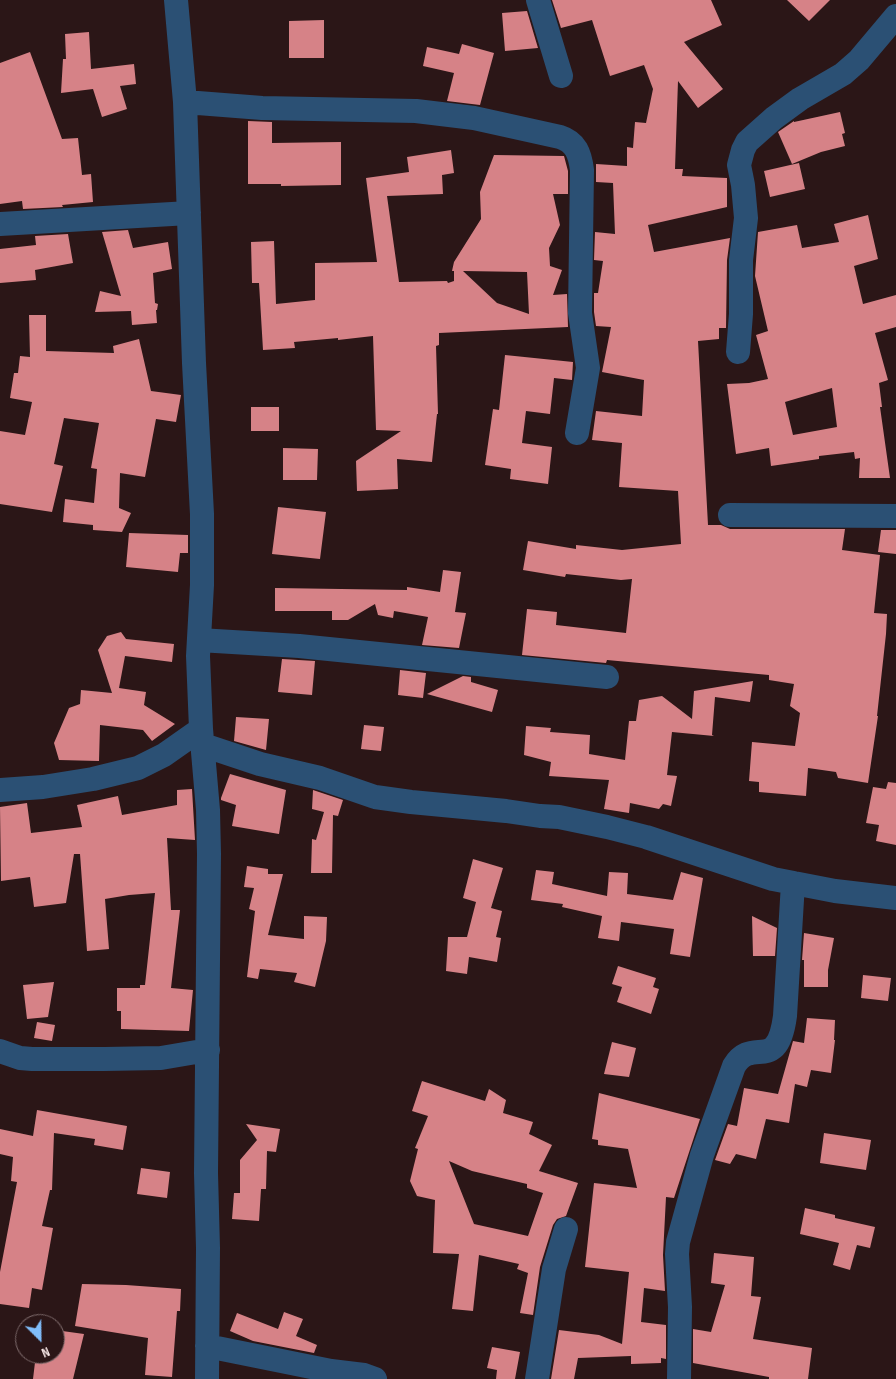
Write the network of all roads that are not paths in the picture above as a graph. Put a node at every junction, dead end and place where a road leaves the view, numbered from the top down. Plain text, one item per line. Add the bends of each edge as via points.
1 (176, 0) edge
2 (538, 0) edge
3 (896, 16) edge
4 (561, 76) dead end
5 (185, 102) junction
6 (189, 213) junction
7 (0, 224) edge
8 (738, 352) dead end
9 (577, 433) dead end
10 (730, 515) dead end
11 (896, 516) edge
12 (199, 640) junction
13 (607, 677) dead end
14 (202, 737) junction
15 (0, 790) edge
16 (793, 883) junction
17 (896, 898) edge
18 (208, 1050) junction
19 (0, 1051) edge
20 (566, 1229) dead end
21 (207, 1346) junction
22 (206, 1379) edge
23 (375, 1379) edge
24 (537, 1379) edge
25 (679, 1379) edge

1 - 5 street
2 - 4 street
3 - 8 street via 859,60 843,74 800,98 774,118 743,150 739,165 746,218
5 - 6 street
5 - 9 street via 262,108 416,111 474,118 572,142 582,170 580,313 588,368
6 - 7 street
6 - 12 street via 202,514
10 - 11 street
12 - 13 street via 299,646
12 - 14 street
14 - 15 street via 138,768 43,787
14 - 16 street via 260,764 320,778 375,797 559,817 646,836 773,880
14 - 18 street via 209,854
16 - 17 street
16 - 25 street via 781,1036 770,1051 750,1052 738,1059 734,1066 702,1155 678,1242
18 - 19 street via 161,1058 104,1059 32,1059
18 - 21 street
20 - 24 street via 554,1269
21 - 22 street
21 - 23 street

